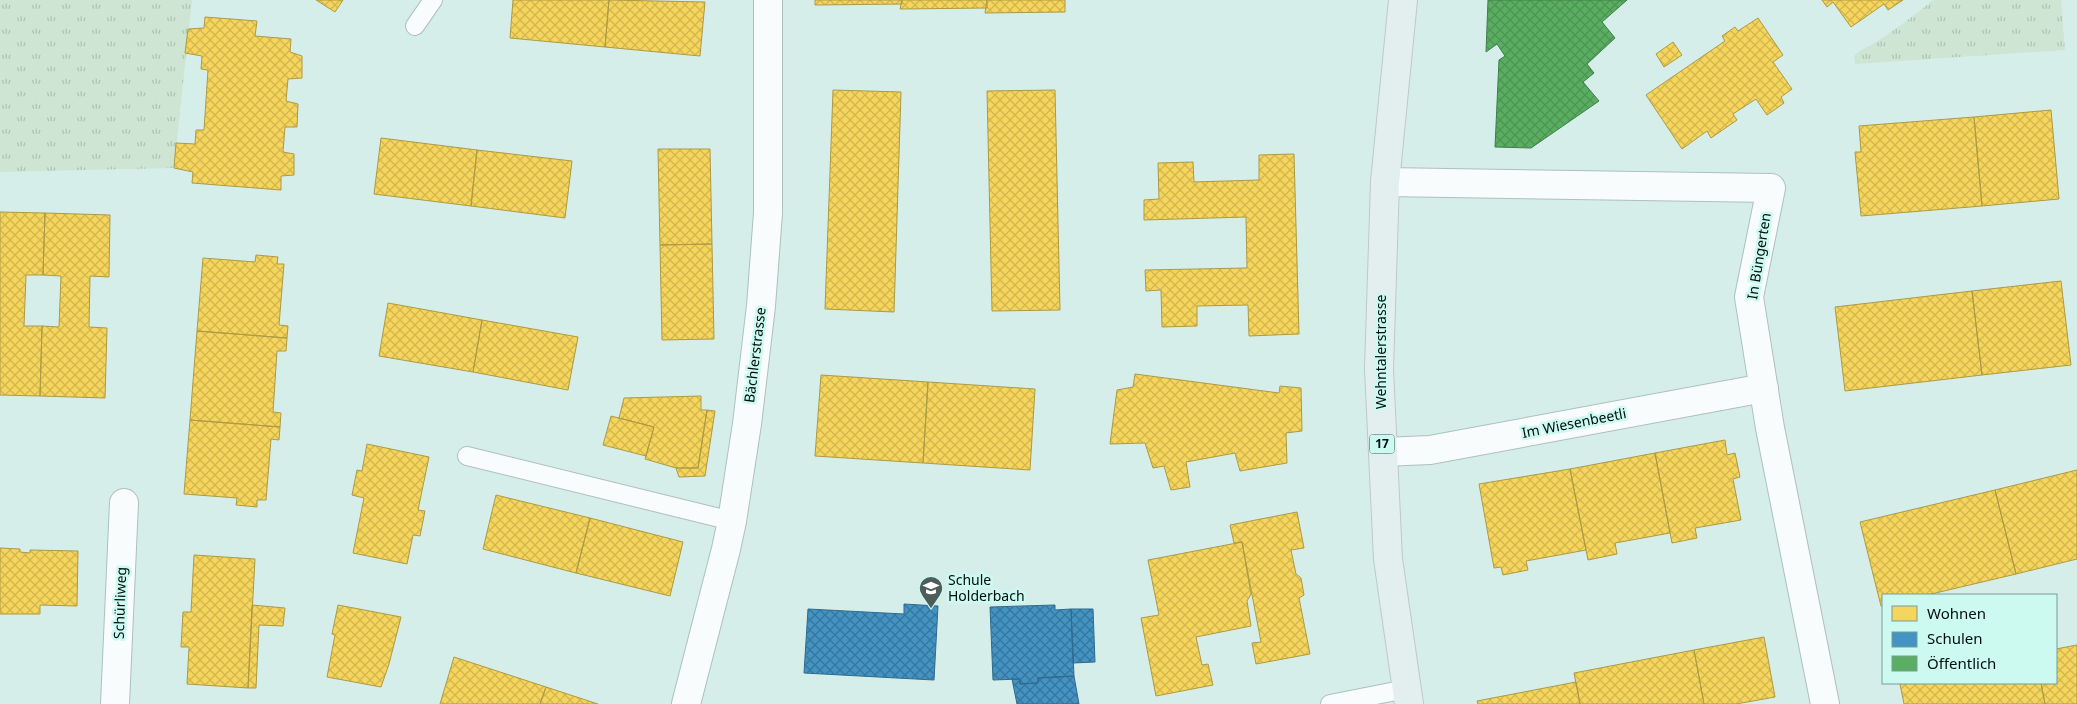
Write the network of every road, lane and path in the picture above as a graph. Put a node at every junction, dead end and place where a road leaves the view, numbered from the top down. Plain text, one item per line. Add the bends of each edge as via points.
1 (433, 0) edge
2 (768, 0) edge
3 (1403, 0) edge
4 (416, 26) dead end
5 (1384, 182) junction
6 (1764, 388) junction
7 (1383, 452) junction
8 (467, 456) dead end
9 (124, 503) dead end
10 (732, 522) junction
11 (1408, 697) edge
12 (115, 704) edge
13 (686, 704) edge
14 (1330, 704) edge
15 (1825, 704) edge

1 - 4 lane
2 - 10 street, Bächlerstrasse via 768,213 760,316
3 - 5 main road, Wehntalerstrasse / 17
5 - 6 street, In Büngerten via 1771,188 1749,297
5 - 7 main road, Wehntalerstrasse / 17 via 1379,369
6 - 7 street, Im Wiesenbeetli via 1430,450
6 - 15 street, In Büngerten
7 - 11 main road, Wehntalerstrasse / 17 via 1388,559
8 - 10 lane
9 - 12 street, Schürliweg
10 - 13 street, Bächlerstrasse
11 - 14 lane

